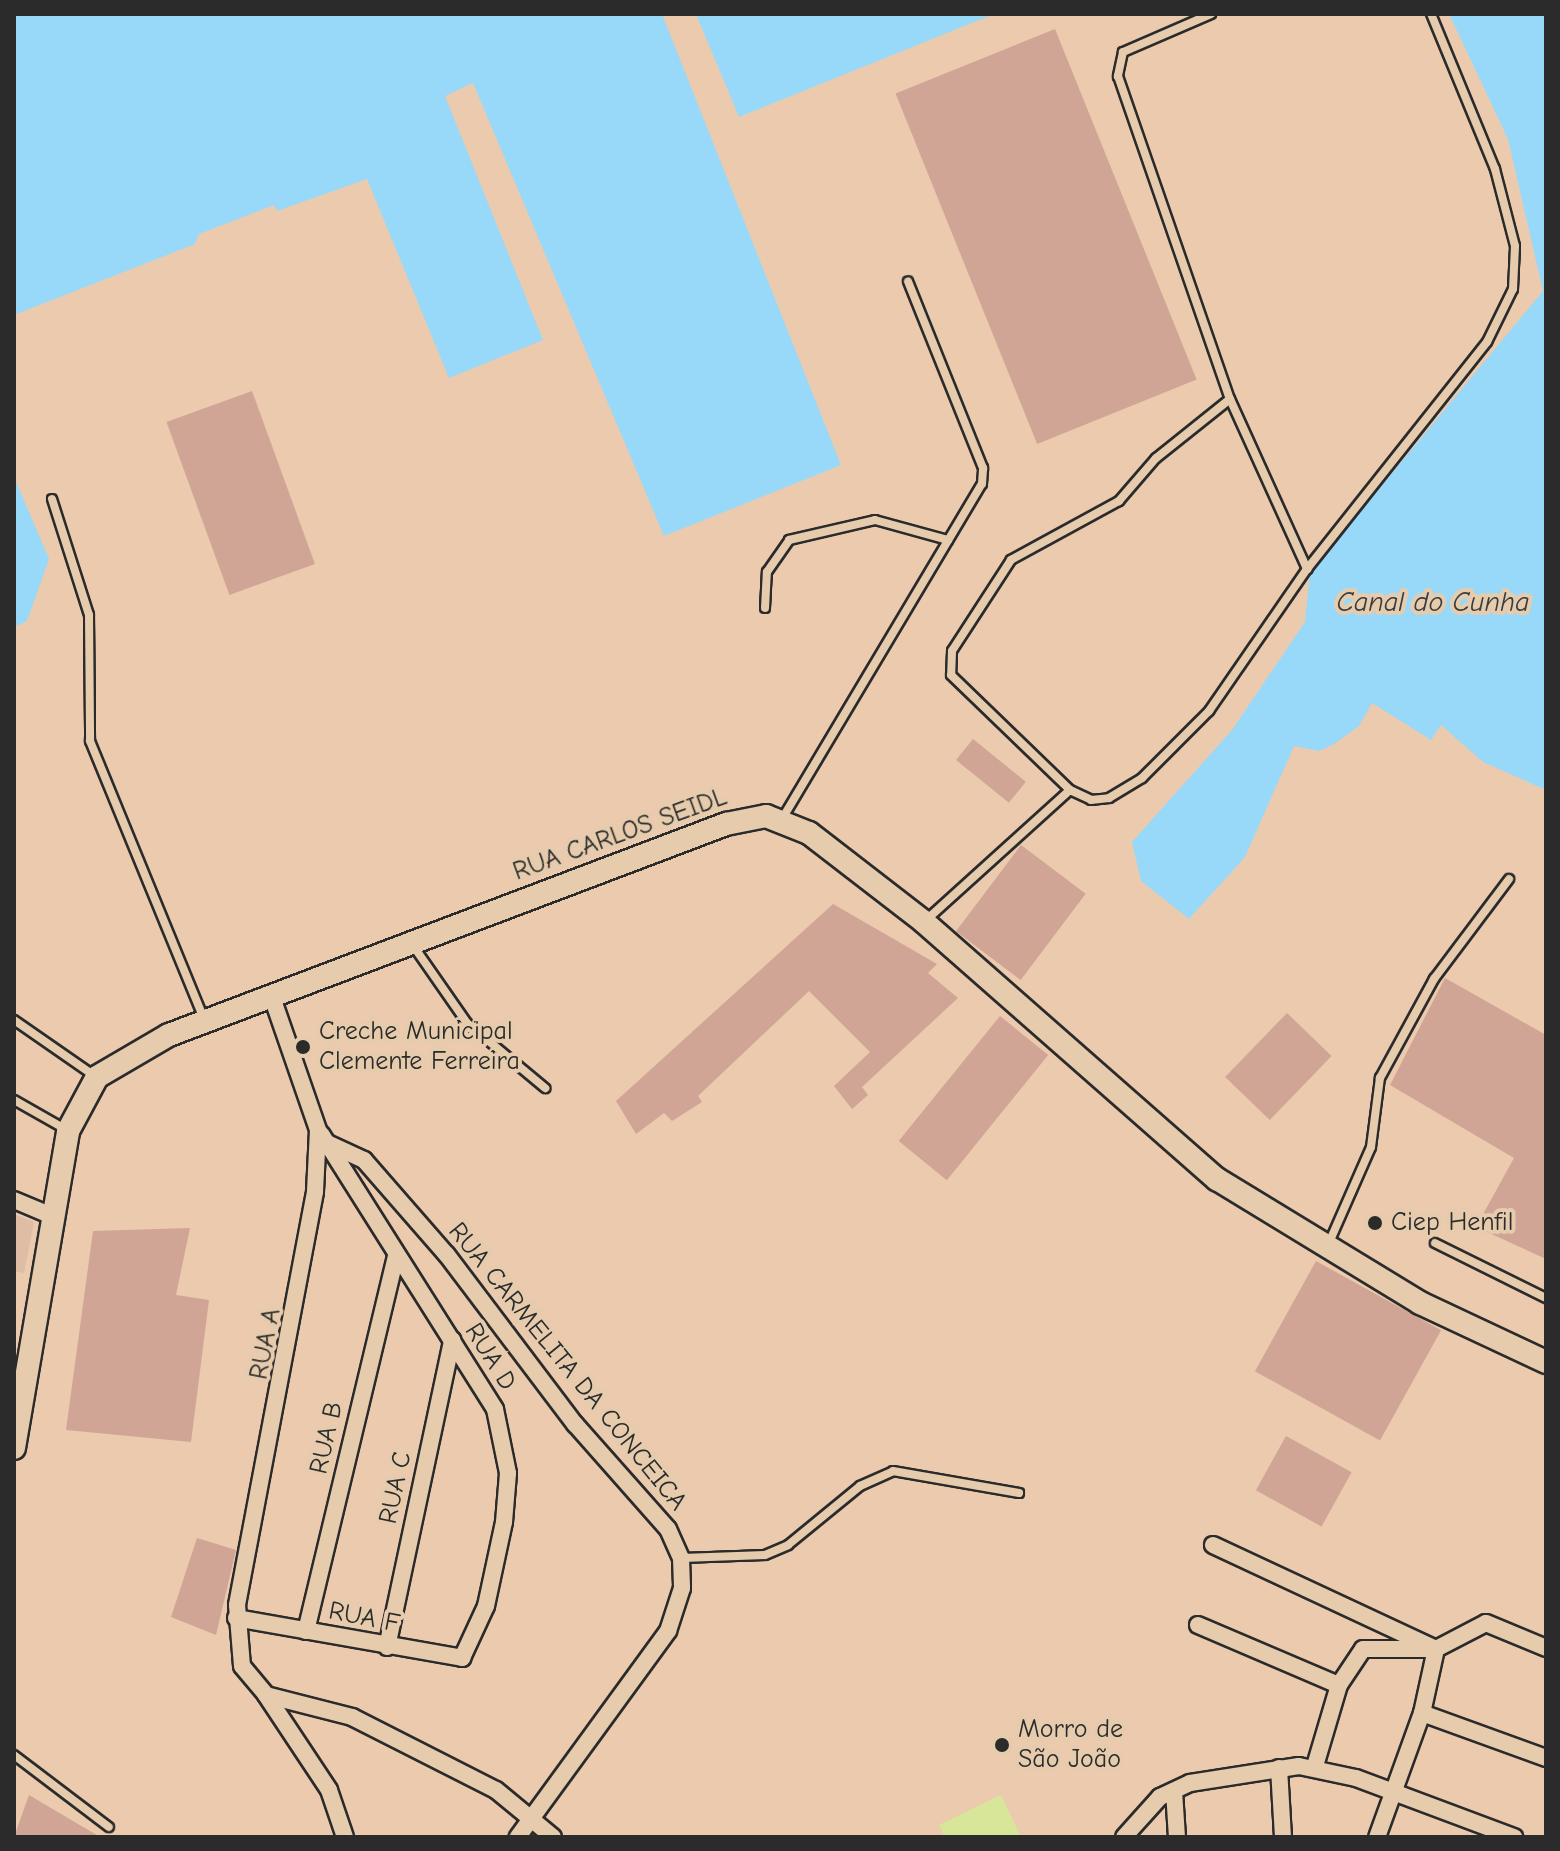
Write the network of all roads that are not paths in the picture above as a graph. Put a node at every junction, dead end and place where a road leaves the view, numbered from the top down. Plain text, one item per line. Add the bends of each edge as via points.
1 (1211, 14) edge
2 (1431, 14) edge
3 (908, 281) dead end
4 (1230, 399) junction
5 (52, 499) dead end
6 (948, 540) junction
7 (1307, 569) junction
8 (765, 608) dead end
9 (1070, 790) junction
10 (782, 819) junction
11 (1509, 879) dead end
12 (924, 922) junction
13 (412, 943) junction
14 (272, 997) junction
15 (14, 1020) edge
16 (205, 1021) junction
17 (97, 1077) junction
18 (545, 1088) dead end
19 (14, 1100) edge
20 (68, 1131) junction
21 (322, 1136) junction
22 (14, 1200) edge
23 (52, 1216) junction
24 (1435, 1243) dead end
25 (1326, 1249) junction
26 (396, 1256) junction
27 (1546, 1298) edge
28 (452, 1340) junction
29 (1546, 1362) edge
30 (14, 1448) edge
31 (1019, 1493) dead end
32 (1213, 1545) dead end
33 (681, 1558) junction
34 (236, 1618) junction
35 (1198, 1625) dead end
36 (306, 1631) junction
37 (475, 1642) joint
38 (387, 1647) junction
39 (1546, 1648) edge
40 (1436, 1649) junction
41 (1339, 1685) junction
42 (266, 1695) junction
43 (1422, 1713) junction
44 (14, 1755) edge
45 (1546, 1758) edge
46 (1315, 1766) junction
47 (1279, 1768) junction
48 (1174, 1791) junction
49 (1392, 1791) junction
50 (530, 1813) junction
51 (109, 1827) dead end
52 (1496, 1833) edge
53 (345, 1837) edge
54 (518, 1837) edge
55 (553, 1837) edge
56 (1124, 1837) edge
57 (1177, 1837) edge
58 (1283, 1837) edge
59 (1377, 1837) edge
60 (1514, 1837) edge

1 - 4 lane via 1123,52 1117,68
2 - 7 lane via 1495,169 1515,246 1513,289 1487,342
3 - 6 lane via 983,468 982,484
4 - 7 lane
4 - 9 lane via 1156,458 1119,501 1011,560 951,655 951,675 973,704
5 - 16 lane via 89,615 90,741
6 - 8 lane via 875,520 789,540 767,572
6 - 10 lane
7 - 9 lane via 1173,750 1109,798 1091,800
9 - 12 lane
10 - 12 street
10 - 13 street, RUA CARLOS SEIDL via 726,824
11 - 25 lane via 1434,979 1380,1078 1371,1147
12 - 25 street via 1217,1179
13 - 14 street, RUA CARLOS SEIDL
13 - 18 lane via 467,1023
14 - 16 street, RUA CARLOS SEIDL
14 - 21 street, RUA A
15 - 17 lane
16 - 17 street, RUA CARLOS SEIDL
17 - 20 street
19 - 20 lane
20 - 23 street
21 - 26 street, RUA D
21 - 33 street, RUA CARMELITA DA CONCEICA via 364,1160 447,1255 575,1424 668,1529
21 - 34 street, RUA A via 310,1240
22 - 23 street
23 - 30 street
24 - 27 lane
25 - 29 street
26 - 28 street, RUA D
26 - 36 street, RUA B
28 - 37 street, RUA D via 495,1409 508,1473 497,1557
28 - 38 street, RUA C
31 - 33 lane via 893,1471 860,1486 788,1545 765,1555
32 - 40 street
33 - 50 street, RUA CARMELITA DA CONCEICA via 681,1597 668,1631
34 - 36 street, RUA F
34 - 42 street, RUA A via 242,1666
35 - 41 street
36 - 38 street, RUA F
37 - 38 street, RUA F via 462,1658
39 - 40 street via 1486,1623
40 - 41 street via 1363,1649
40 - 43 street
41 - 46 street
42 - 50 street via 352,1717
42 - 53 street, RUA A via 329,1790
43 - 45 street
43 - 49 street
44 - 51 lane
46 - 47 street
46 - 49 street
47 - 48 street
47 - 58 street
48 - 56 street via 1147,1808
48 - 57 street
49 - 52 street
49 - 59 street
50 - 54 street, RUA CARMELITA DA CONCEICA
50 - 55 street
52 - 60 street

